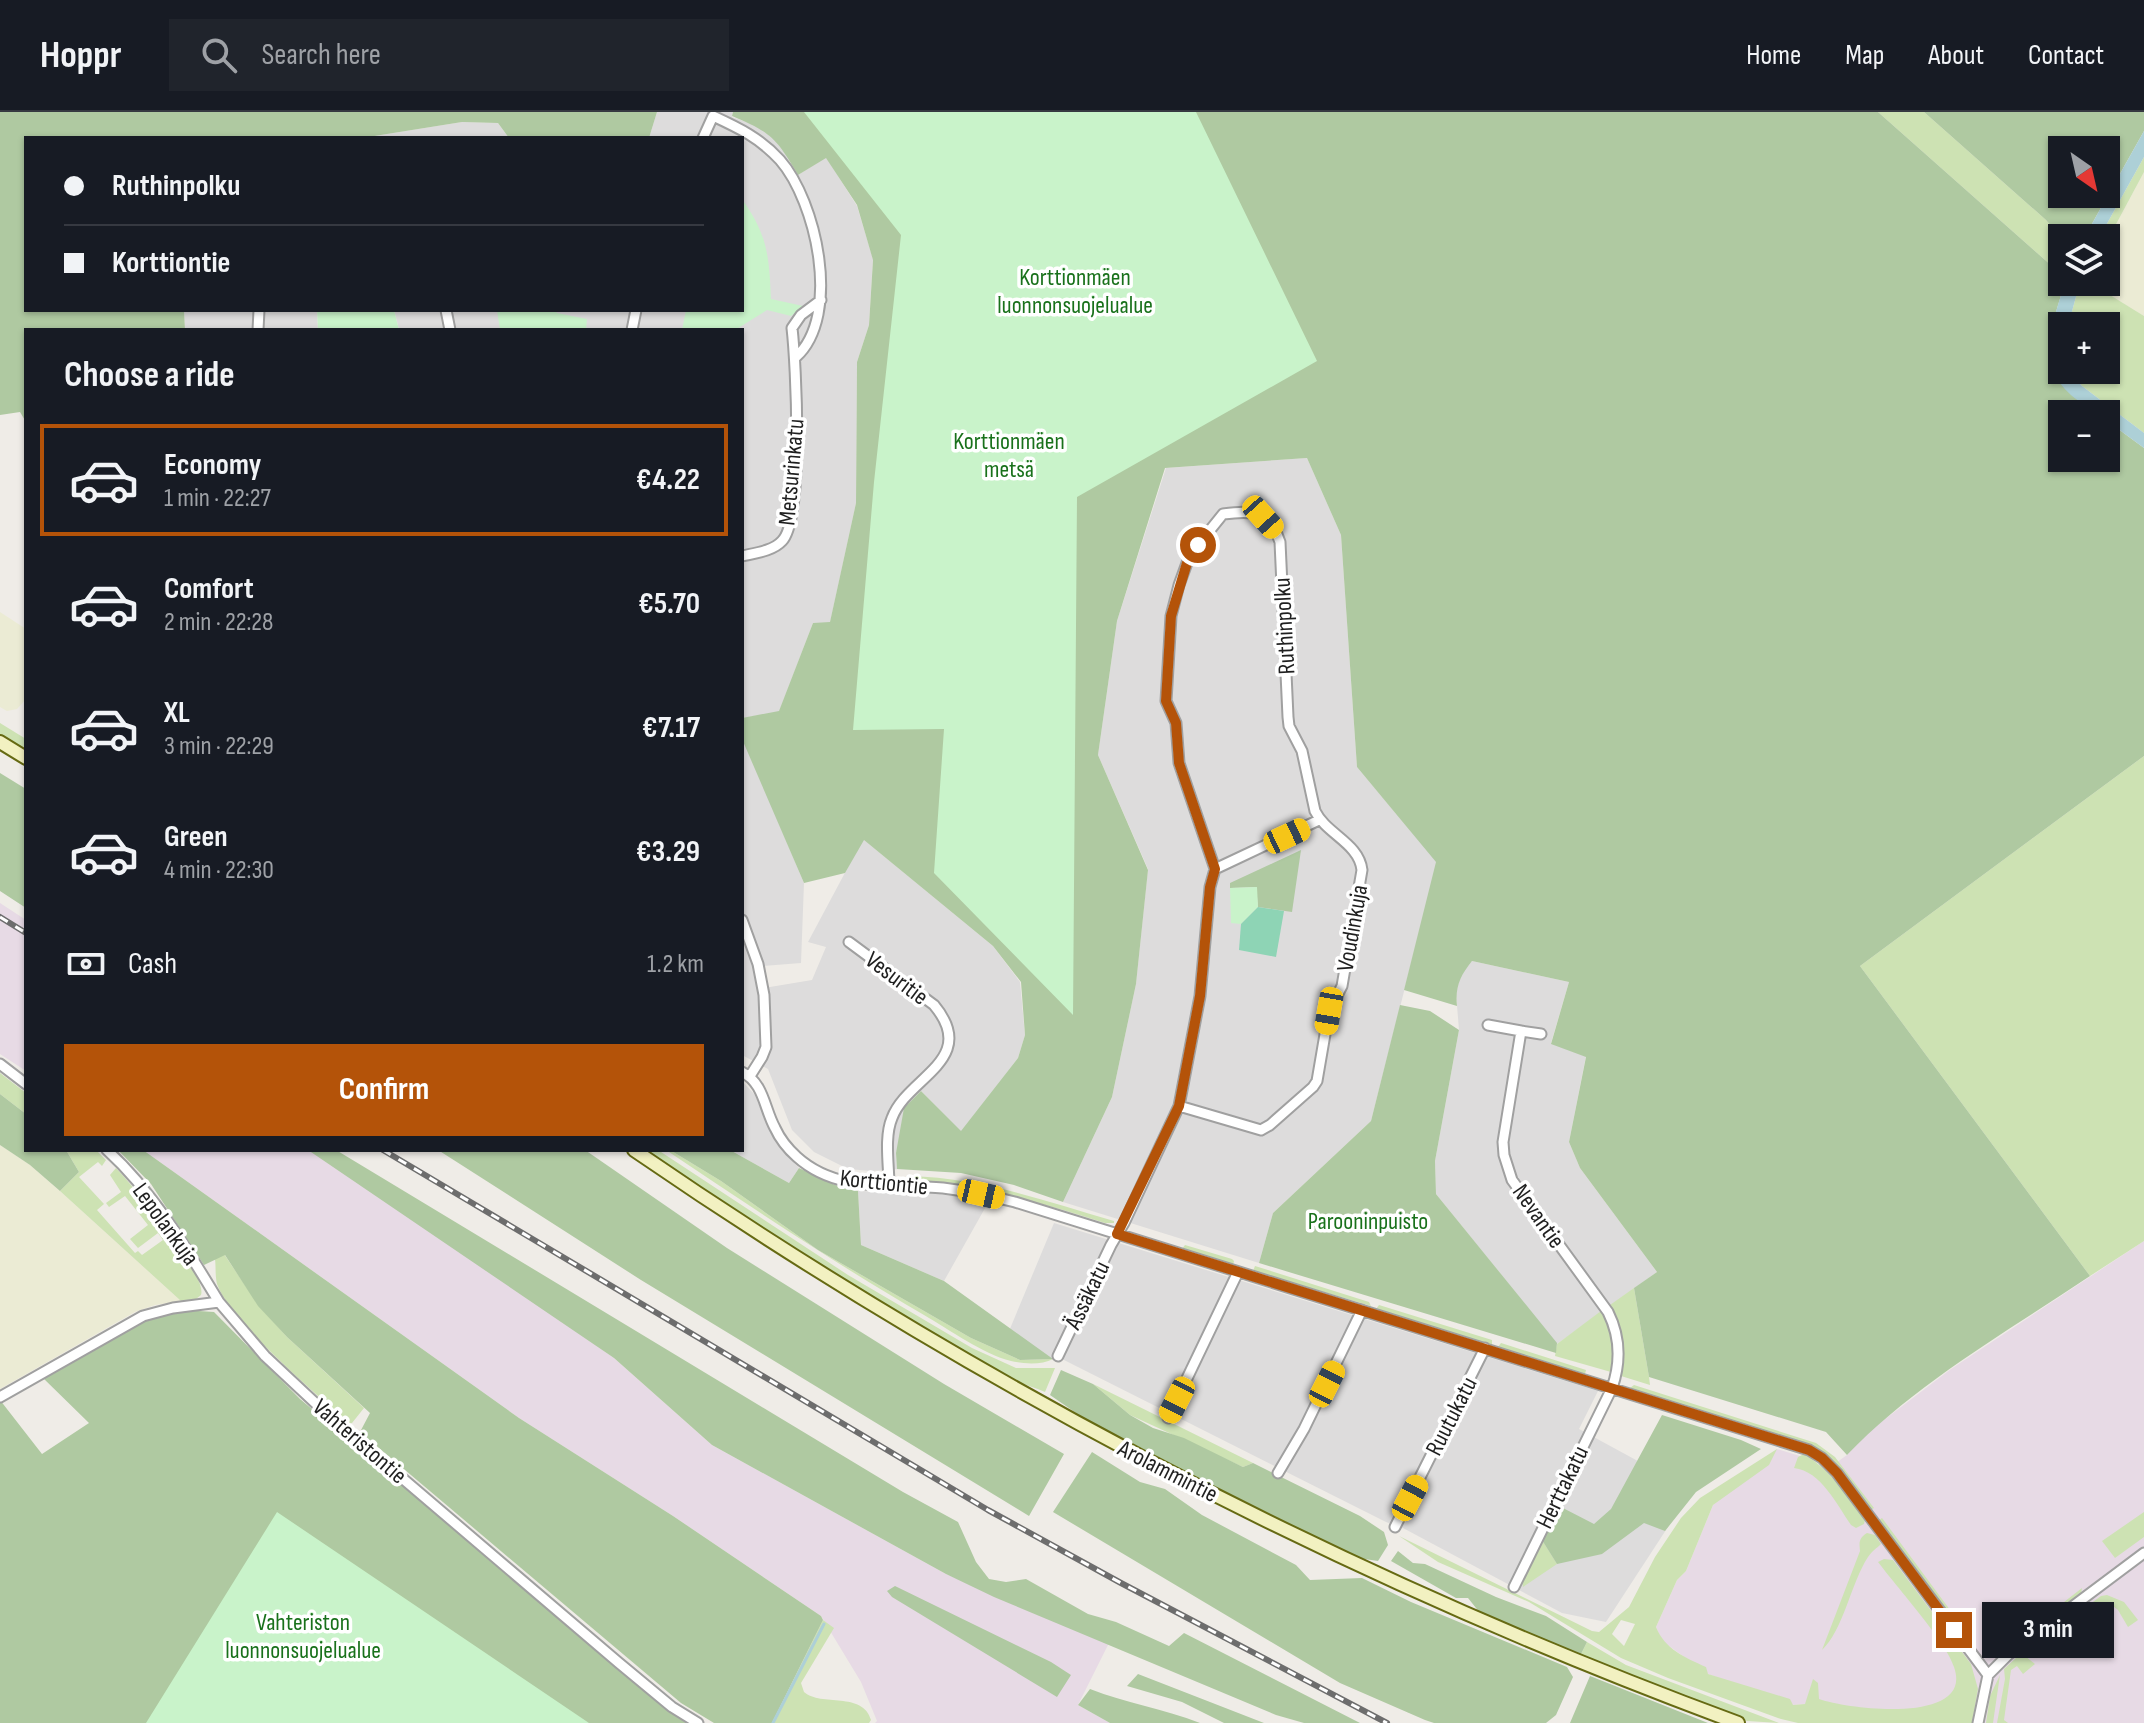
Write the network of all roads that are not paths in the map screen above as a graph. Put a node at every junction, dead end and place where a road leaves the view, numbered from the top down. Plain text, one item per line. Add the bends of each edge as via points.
1 (714, 114) edge
2 (704, 136) edge
3 (821, 300) junction
4 (796, 357) junction
5 (744, 555) edge
6 (0, 742) edge
7 (24, 757) edge
8 (1319, 820) junction
9 (1215, 869) junction
10 (744, 926) edge
11 (849, 942) dead end
12 (1488, 1025) dead end
13 (1521, 1031) junction
14 (1541, 1034) dead end
15 (0, 1064) edge
16 (746, 1074) edge
17 (24, 1082) edge
18 (1179, 1106) junction
19 (109, 1152) edge
20 (637, 1152) edge
21 (889, 1186) junction
22 (1117, 1234) junction
23 (1238, 1272) junction
24 (219, 1302) junction
25 (1362, 1310) junction
26 (1485, 1348) junction
27 (1058, 1356) dead end
28 (1612, 1388) junction
29 (0, 1397) edge
30 (1168, 1418) dead end
31 (1278, 1473) dead end
32 (1395, 1527) dead end
33 (2144, 1553) edge
34 (1514, 1587) dead end
35 (1988, 1675) junction
36 (698, 1723) edge
37 (1738, 1723) edge
38 (1979, 1723) edge

1 - 2 street, Metsurinkatu
1 - 3 street, Metsurinkatu via 746,131 786,168 815,238
3 - 4 street, Metsurinkatu via 809,339
3 - 4 street, Metsurinkatu via 792,328
4 - 5 street, Metsurinkatu via 796,467 788,531 778,545
6 - 7 street
8 - 9 street
8 - 9 street, Ruthinpolku via 1302,751 1289,726 1280,542 1257,512 1223,514 1198,545 1179,585 1171,616 1166,701 1176,723 1179,763
8 - 18 street, Voudinkuja via 1355,852 1362,870 1342,986 1329,1011 1317,1081 1261,1130
9 - 18 street, Ässäkatu via 1200,996
10 - 16 street via 764,995 766,1047
11 - 21 street, Vesuritie via 934,1005 948,1032 943,1060 892,1116
12 - 13 street
13 - 14 street
13 - 28 street, Nevantie via 1504,1155 1519,1192 1614,1324 1618,1352
15 - 17 street
16 - 21 street, Korttiontie via 761,1090 776,1131 805,1164 843,1181
18 - 22 street, Ässäkatu
19 - 24 street, Lepolankuja via 145,1192
20 - 37 street, Arolammintie via 904,1323 1183,1479 1516,1635
21 - 22 street, Korttiontie via 981,1194
22 - 23 street, Korttiontie
22 - 27 street, Ässäkatu
23 - 25 street, Korttiontie
23 - 30 street
24 - 29 street via 143,1316
24 - 36 street, Vahteristontie via 265,1356 327,1414 672,1707
25 - 26 street, Korttiontie
25 - 31 street
26 - 28 street, Korttiontie
26 - 32 street, Ruutukatu
28 - 34 street, Herttakatu
28 - 35 street, Korttiontie via 1802,1447 1822,1458
33 - 35 street
35 - 38 street

